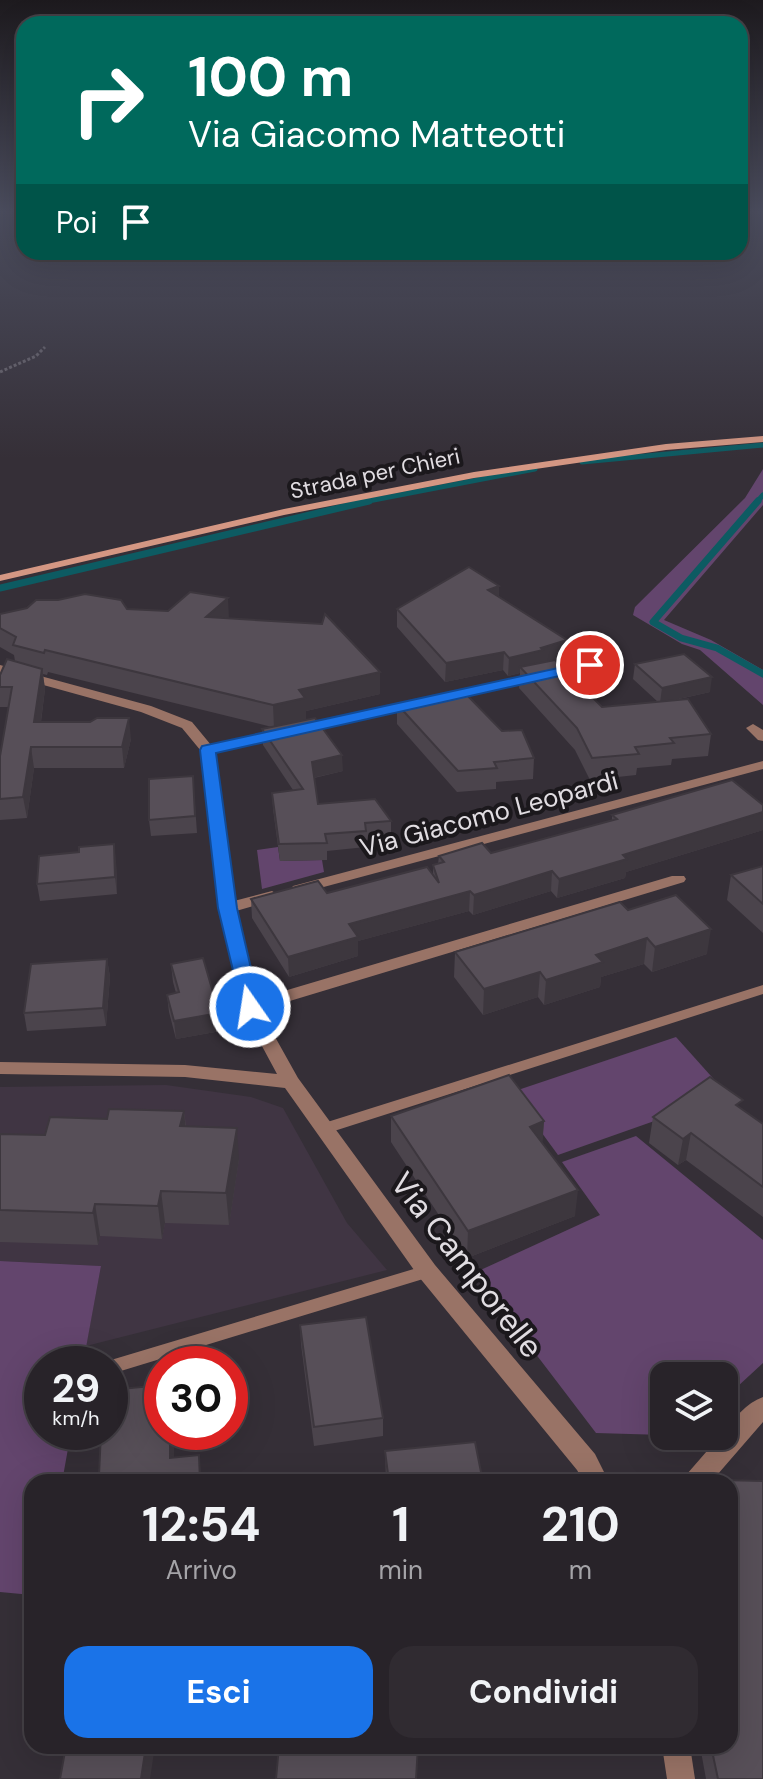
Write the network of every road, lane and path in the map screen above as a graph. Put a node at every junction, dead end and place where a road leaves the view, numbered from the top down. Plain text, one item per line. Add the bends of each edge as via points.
1 (45, 347) dead end
2 (0, 372) edge
3 (763, 439) edge
4 (0, 578) edge
5 (590, 665) dead end
6 (0, 669) edge
7 (208, 750) junction
8 (763, 765) edge
9 (678, 879) dead end
10 (227, 908) junction
11 (763, 989) edge
12 (250, 1007) junction
13 (0, 1068) edge
14 (291, 1082) junction
15 (326, 1128) junction
16 (427, 1271) junction
17 (128, 1362) edge
18 (763, 1407) edge
19 (593, 1474) edge
20 (703, 1474) edge
21 (677, 1754) edge
22 (681, 1779) edge

1 - 2 path
3 - 4 main road, Strada per Chieri via 561,459 401,486
5 - 7 street
6 - 7 street via 146,709 187,725
7 - 10 street, Via Camporelle
8 - 10 street, Via Giacomo Leopardi
9 - 12 street
10 - 12 street, Via Camporelle
11 - 15 lane
12 - 14 street, Via Camporelle
13 - 14 street via 185,1071
14 - 15 street, Via Camporelle
15 - 16 street, Via Camporelle
16 - 17 lane
16 - 19 street, Via Camporelle
18 - 20 street
21 - 22 street

